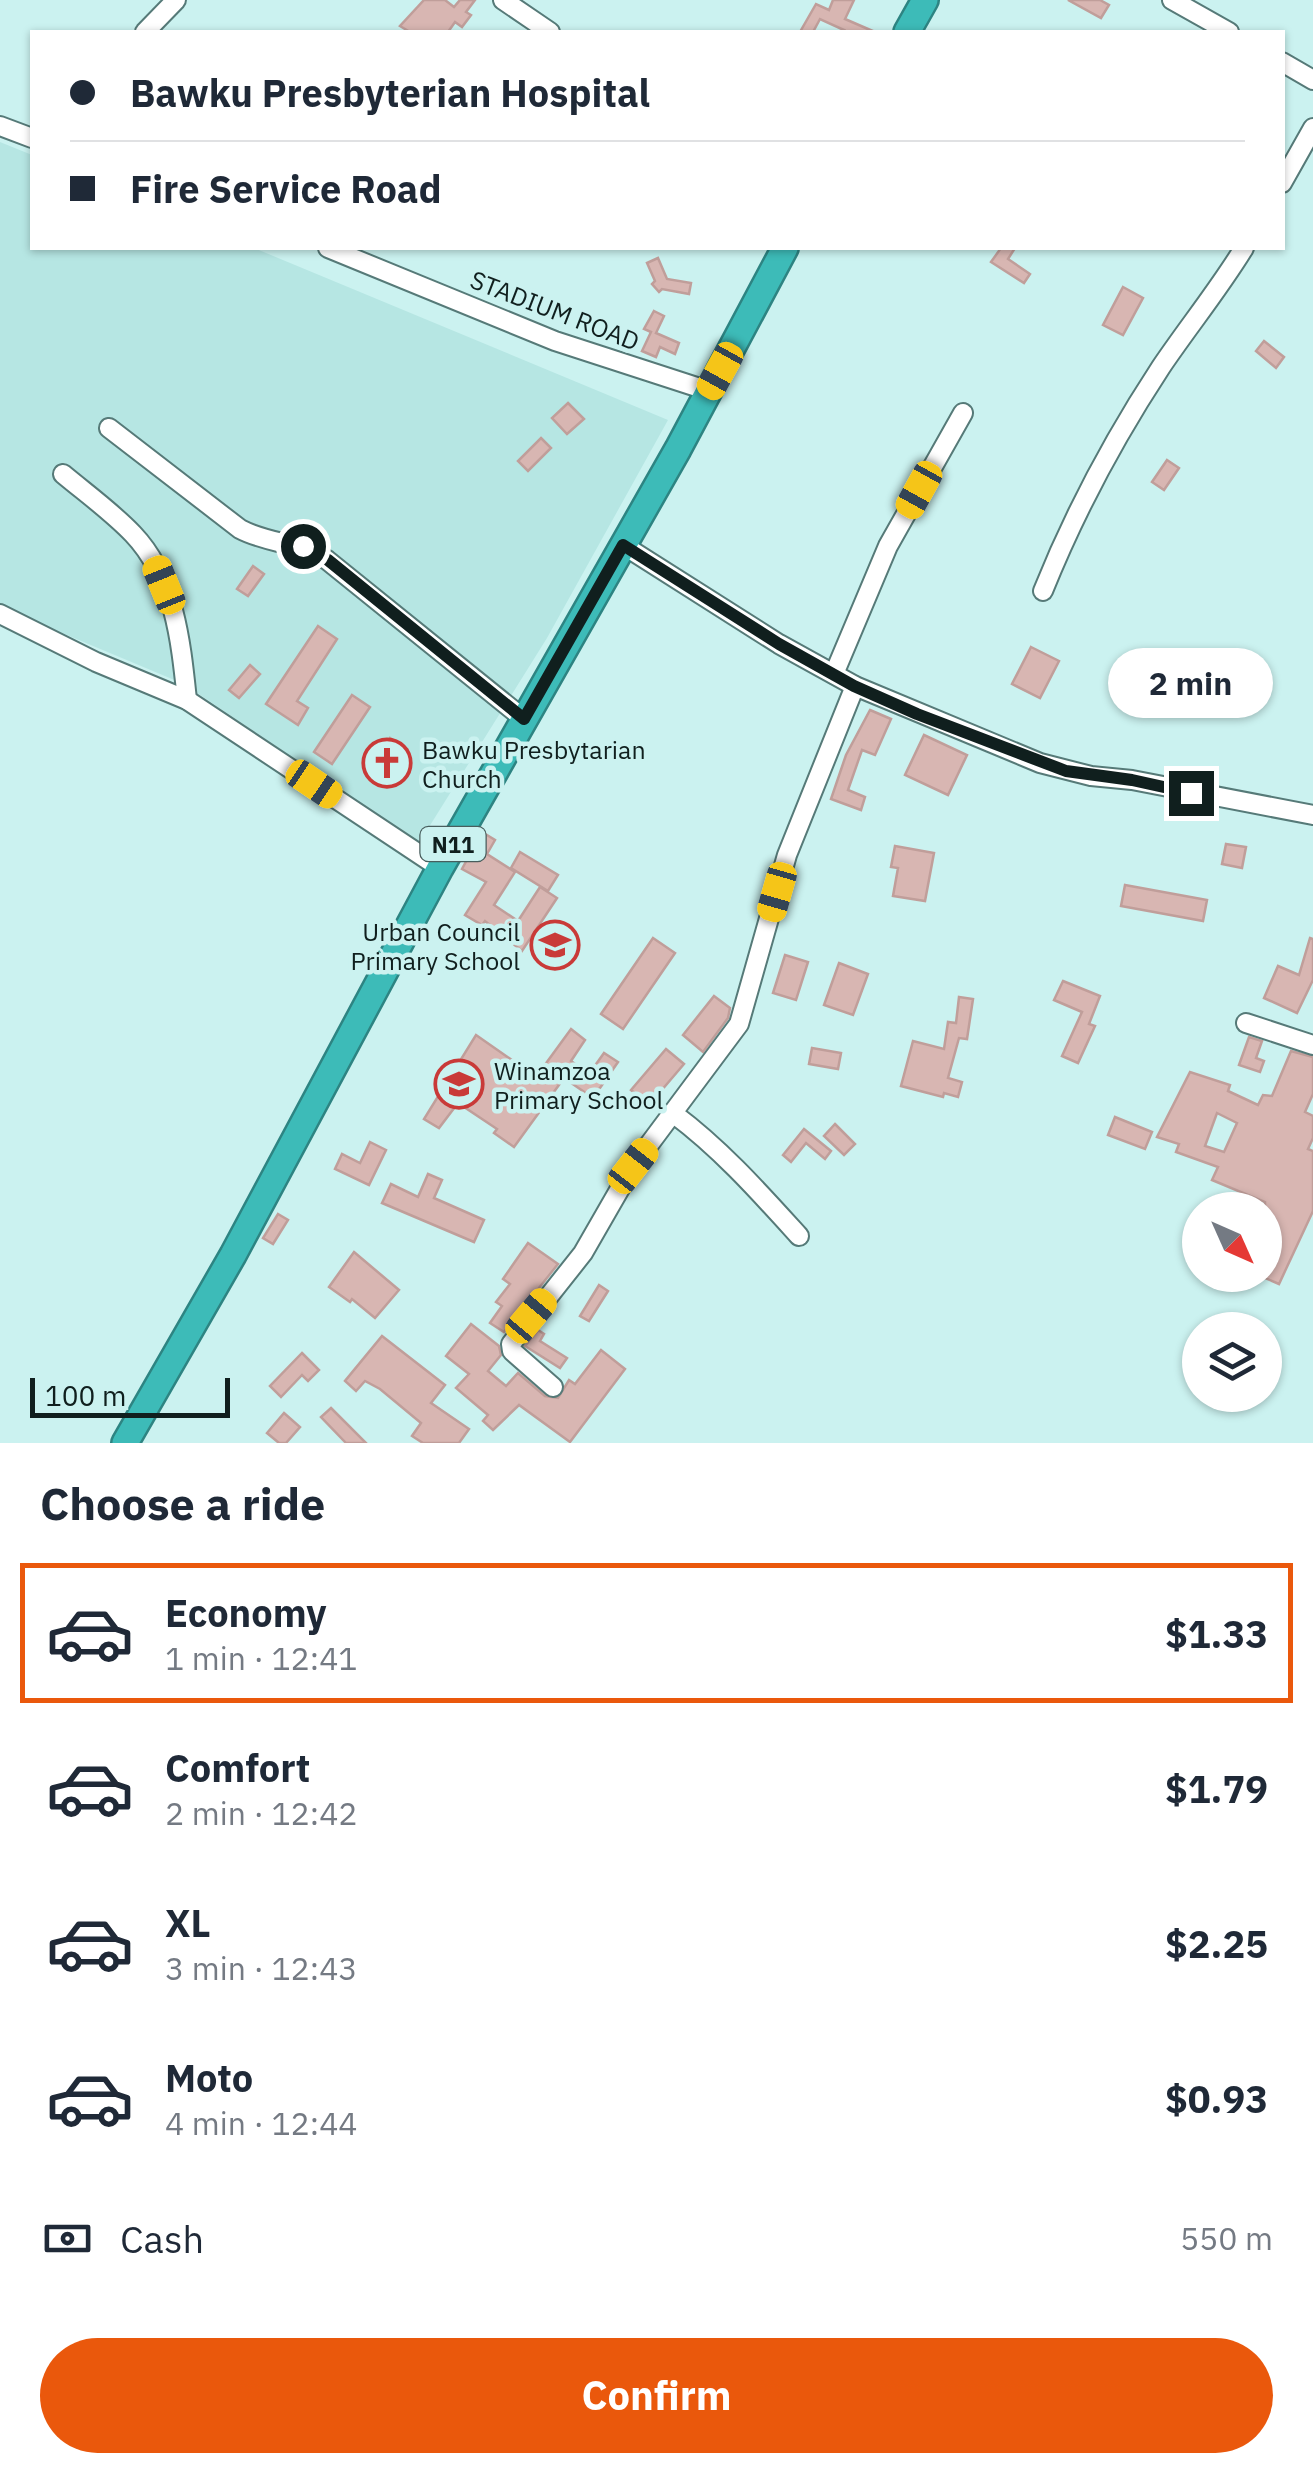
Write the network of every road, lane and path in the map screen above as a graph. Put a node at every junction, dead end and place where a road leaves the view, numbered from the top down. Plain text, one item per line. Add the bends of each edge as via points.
1 (503, 0) edge
2 (925, 0) edge
3 (1172, 0) edge
4 (174, 1) edge
5 (147, 30) edge
6 (547, 30) edge
7 (908, 30) edge
8 (1226, 30) edge
9 (1285, 64) edge
10 (1313, 80) edge
11 (0, 126) edge
12 (1313, 128) edge
13 (30, 137) edge
14 (1285, 178) edge
15 (334, 250) edge
16 (785, 250) edge
17 (1243, 250) edge
18 (709, 391) junction
19 (963, 412) dead end
20 (109, 428) dead end
21 (63, 474) dead end
22 (623, 545) junction
23 (1043, 591) dead end
24 (0, 614) edge
25 (834, 674) junction
26 (854, 686) junction
27 (187, 700) junction
28 (524, 719) junction
29 (1313, 815) edge
30 (440, 868) junction
31 (1246, 1023) dead end
32 (1313, 1045) edge
33 (674, 1114) junction
34 (799, 1236) dead end
35 (553, 1387) dead end
36 (126, 1443) edge

1 - 6 street
2 - 7 highway
3 - 8 street
4 - 5 street
9 - 10 street
11 - 13 street
12 - 14 street
15 - 18 street, STADIUM ROAD via 555,341
16 - 18 highway, N11
17 - 23 street via 1141,401 1067,532
18 - 22 highway, N11
19 - 25 street via 888,546
20 - 28 street via 240,529 328,560
21 - 27 street via 136,537 155,563 181,640
22 - 25 street
22 - 28 highway, N11
24 - 27 street
25 - 26 street
26 - 29 street via 1066,771
26 - 33 street via 787,855 743,1016
27 - 30 street
28 - 30 highway, N11
30 - 36 highway, N11
31 - 32 street
33 - 34 street via 740,1171
33 - 35 street via 628,1173 583,1253 511,1344

